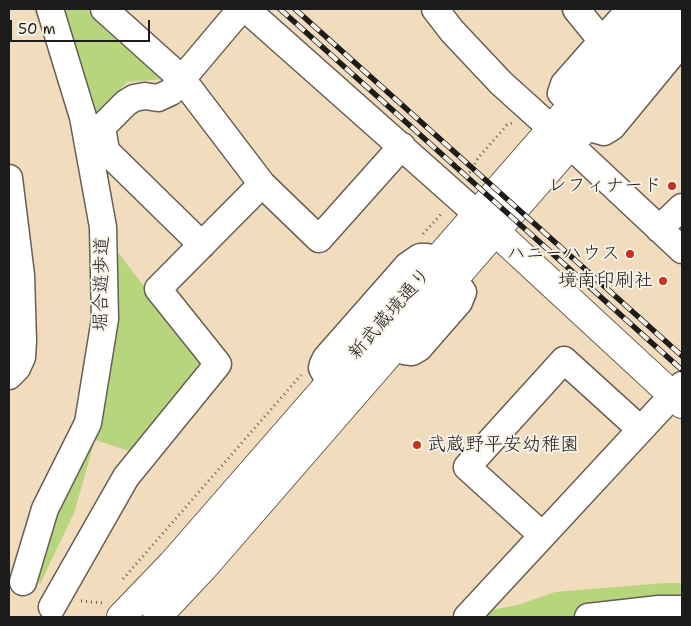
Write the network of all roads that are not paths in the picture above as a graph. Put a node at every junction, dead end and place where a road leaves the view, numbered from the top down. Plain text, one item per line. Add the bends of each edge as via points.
1 (50, 9) edge
2 (104, 9) edge
3 (241, 9) edge
4 (246, 9) edge
5 (435, 9) edge
6 (576, 9) edge
7 (630, 9) edge
8 (676, 23) edge
9 (602, 41) junction
10 (182, 79) junction
11 (580, 114) junction
12 (561, 137) junction
13 (402, 146) junction
14 (9, 178) edge
15 (262, 184) junction
16 (682, 207) edge
17 (486, 222) junction
18 (659, 230) junction
19 (202, 245) junction
20 (682, 250) edge
21 (444, 271) junction
22 (9, 376) edge
23 (679, 395) edge
24 (640, 429) junction
25 (542, 535) junction
26 (16, 576) edge
27 (115, 606) edge
28 (682, 609) edge
29 (63, 610) edge
30 (156, 617) edge
31 (467, 617) edge
32 (588, 617) edge

1 - 26 street, 堀合遊歩道 via 83,117 103,227 105,319 88,422
2 - 10 street
3 - 10 street
4 - 13 street
5 - 12 street via 501,82
6 - 9 street
7 - 9 street
8 - 11 main road, 新武蔵境通り
9 - 11 street via 562,88 561,94
10 - 15 street
10 - 19 street via 171,92 158,98 134,98 102,127 106,151
11 - 12 main road, 新武蔵境通り
12 - 17 main road, 新武蔵境通り
12 - 18 street
13 - 15 street via 319,239
13 - 17 street
14 - 22 street via 21,275 23,341 22,357
15 - 19 street
16 - 18 street
17 - 21 main road, 新武蔵境通り
17 - 23 main road
18 - 20 street
19 - 29 street via 158,289 218,364 126,477
21 - 27 main road, 新武蔵境通り via 330,382 172,564
21 - 30 main road, 新武蔵境通り via 397,345 204,567
23 - 24 street
24 - 25 street
24 - 25 street via 564,360 467,467
25 - 31 street
26 - 29 street
28 - 32 street

